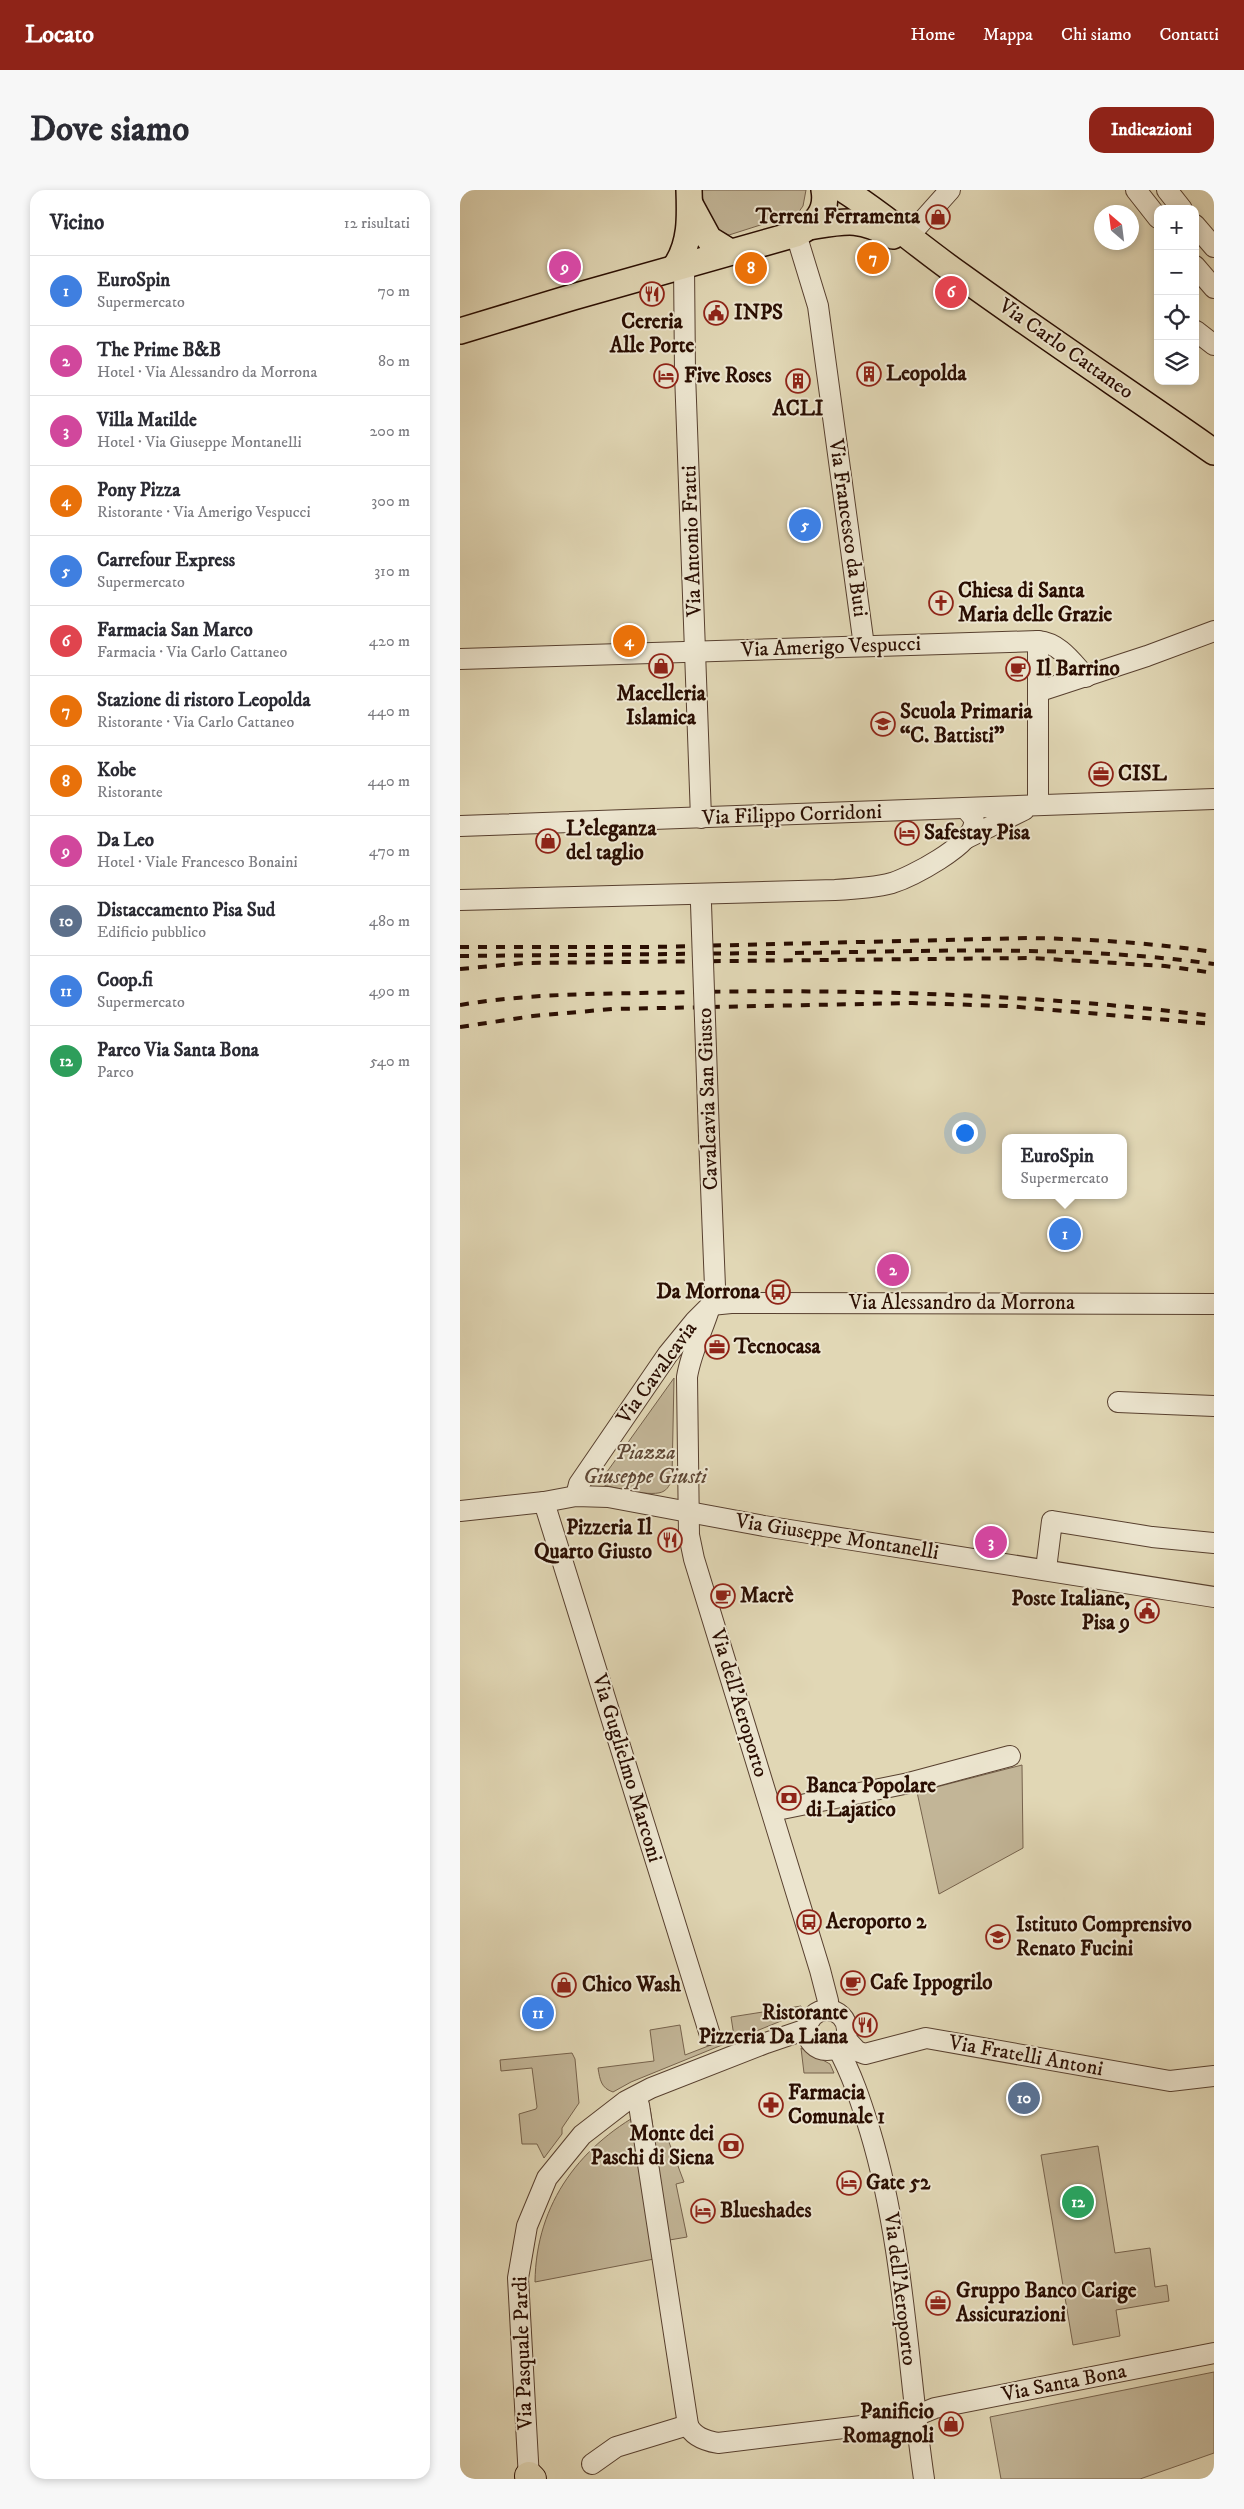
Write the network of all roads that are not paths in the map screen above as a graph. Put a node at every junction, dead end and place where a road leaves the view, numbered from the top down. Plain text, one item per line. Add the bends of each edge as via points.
1 (824, 190) edge
2 (844, 190) edge
3 (950, 190) edge
4 (1136, 190) edge
5 (689, 196) edge
6 (1161, 205) edge
7 (803, 230) junction
8 (1199, 230) edge
9 (913, 242) junction
10 (1214, 247) edge
11 (730, 252) junction
12 (680, 266) junction
13 (1199, 271) edge
14 (1214, 288) edge
15 (460, 332) edge
16 (1199, 333) edge
17 (1214, 344) edge
18 (1214, 452) edge
19 (1214, 631) edge
20 (1038, 642) junction
21 (864, 646) junction
22 (696, 650) junction
23 (460, 659) edge
24 (1086, 677) junction
25 (1040, 691) junction
26 (1214, 799) edge
27 (1034, 806) junction
28 (965, 808) junction
29 (701, 818) junction
30 (460, 826) edge
31 (965, 839) junction
32 (700, 898) junction
33 (460, 900) edge
34 (1214, 1304) edge
35 (711, 1305) junction
36 (1118, 1402) dead end
37 (1214, 1406) edge
38 (576, 1496) junction
39 (544, 1502) junction
40 (460, 1511) edge
41 (688, 1511) junction
42 (1214, 1543) edge
43 (1046, 1569) junction
44 (1214, 1597) edge
45 (1010, 1756) dead end
46 (772, 1810) junction
47 (828, 2010) junction
48 (807, 2029) junction
49 (710, 2035) dead end
50 (841, 2043) junction
51 (1214, 2076) edge
52 (639, 2105) dead end
53 (1214, 2353) edge
54 (915, 2416) junction
55 (688, 2425) junction
56 (592, 2464) dead end
57 (530, 2478) edge
58 (924, 2479) edge

1 - 7 main road via 823,211
2 - 9 main road, Via Carlo Cattaneo
3 - 9 street
4 - 6 street
5 - 11 main road via 709,239
5 - 12 main road via 688,237
7 - 9 main road, Via Carlo Cattaneo via 856,222 873,225 896,238
7 - 11 main road, Via Carlo Cattaneo
7 - 21 street, Via Francesco da Buti via 819,314
8 - 10 street
9 - 18 main road, Via Carlo Cattaneo
11 - 12 main road, Via Carlo Cattaneo
12 - 15 main road, Via Carlo Cattaneo
12 - 22 street, Via Antonio Fratti
13 - 14 street
16 - 17 street
19 - 24 street
20 - 21 street, Via Amerigo Vespucci
20 - 24 street via 1060,649
20 - 25 street
21 - 22 street, Via Amerigo Vespucci
22 - 23 street, Via Amerigo Vespucci
22 - 29 street, Via Antonio Fratti
24 - 25 street
25 - 27 street
26 - 27 street, Via Filippo Corridoni
27 - 28 street, Via Filippo Corridoni
27 - 31 street
28 - 29 street, Via Filippo Corridoni
28 - 31 street via 974,826
29 - 30 street, Via Filippo Corridoni
31 - 32 street via 919,871 885,884
32 - 33 street
32 - 35 street, Cavalcavia San Giusto, bridge via 715,1265
34 - 35 street, Via Alessandro da Morrona via 731,1302
35 - 38 street, Via Cavalcavia via 668,1354 579,1484
35 - 41 street via 694,1344 687,1377
36 - 37 street
38 - 39 street, Via Giuseppe Montanelli
38 - 41 street, Via Giuseppe Montanelli via 608,1497
39 - 40 street, Via Giuseppe Montanelli
39 - 49 street, Via Guglielmo Marconi
41 - 43 street, Via Giuseppe Montanelli via 782,1529
41 - 46 street, Via dell'Aeroporto via 693,1554
42 - 43 street via 1052,1521
43 - 44 street, Via Giuseppe Montanelli
45 - 46 street via 909,1783
46 - 47 street, Via dell'Aeroporto via 820,1970
47 - 48 street via 815,2014
47 - 50 street via 844,2019 847,2031
48 - 50 street via 809,2038 824,2050
48 - 57 street, Via Pasquale Pardi via 651,2088 626,2101 582,2134 548,2178 527,2226 518,2278
50 - 51 street, Via Fratelli Antoni via 865,2054 926,2038 1170,2081
50 - 54 street, Via dell'Aeroporto via 889,2202
52 - 55 street
53 - 54 street, Via Santa Bona via 935,2408
54 - 55 street, Via Santa Bona via 894,2422 718,2443 698,2436
54 - 58 street, Via dell'Aeroporto
55 - 56 street via 616,2447

